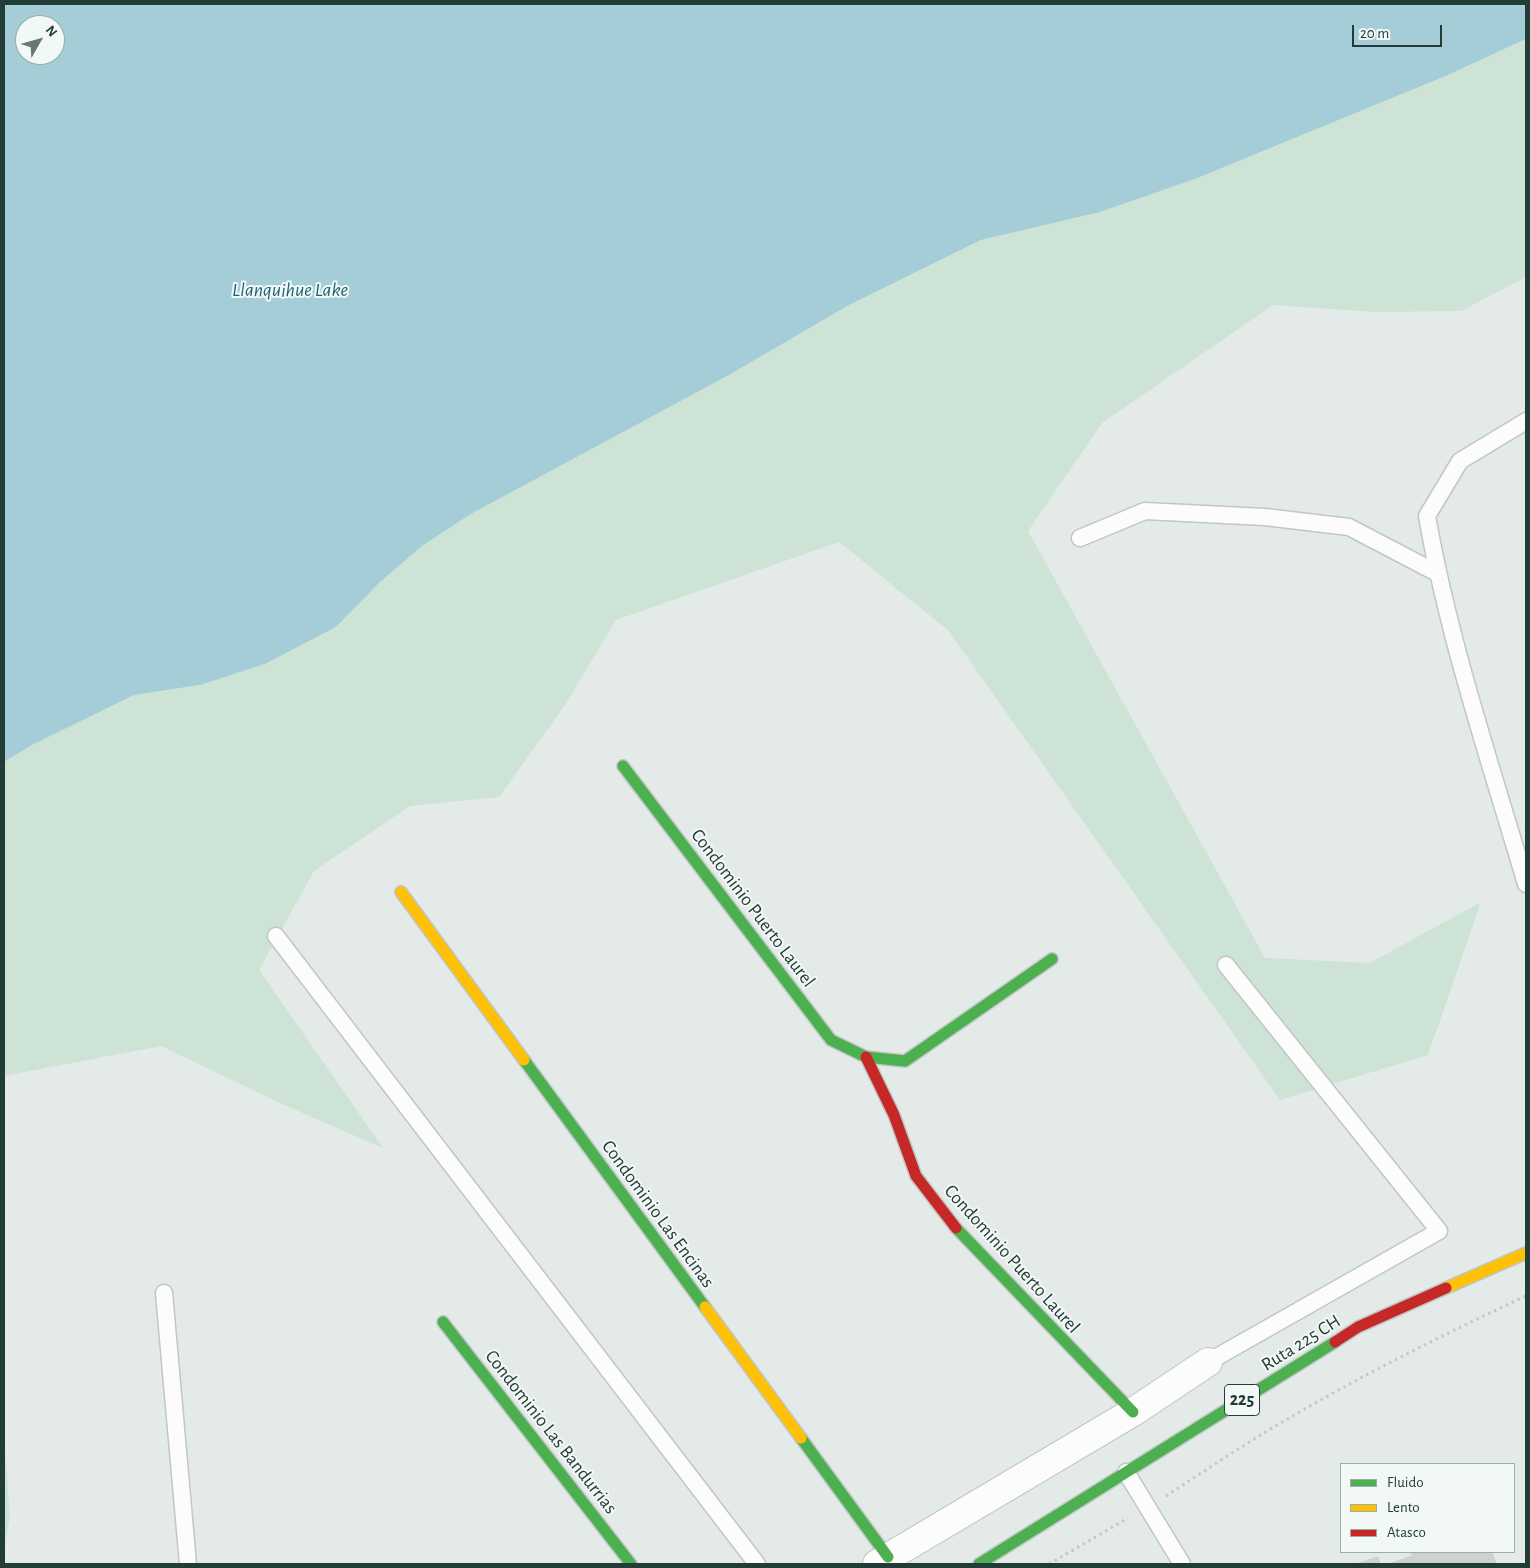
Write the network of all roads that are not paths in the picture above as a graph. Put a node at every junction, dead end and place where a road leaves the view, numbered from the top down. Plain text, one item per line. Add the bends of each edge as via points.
1 (1526, 421) edge
2 (1080, 538) dead end
3 (1436, 573) junction
4 (623, 766) dead end
5 (1526, 884) edge
6 (401, 892) dead end
7 (276, 936) dead end
8 (1052, 959) dead end
9 (1226, 965) dead end
10 (866, 1057) junction
11 (1526, 1254) edge
12 (164, 1293) dead end
13 (443, 1322) dead end
14 (1208, 1362) joint
15 (1133, 1412) junction
16 (1126, 1472) junction
17 (882, 1561) edge
18 (188, 1564) edge
19 (631, 1564) edge
20 (757, 1564) edge
21 (979, 1564) edge
22 (1182, 1564) edge

1 - 3 lane via 1460,461 1426,516
2 - 3 lane via 1145,511 1265,517 1349,527
3 - 5 lane
4 - 10 street, Condominio Puerto Laurel via 831,1040
6 - 17 street, Condominio Las Encinas
7 - 20 lane
8 - 10 street, Condominio Puerto Laurel via 905,1061
9 - 14 lane via 1439,1231
10 - 15 street, Condominio Puerto Laurel via 894,1115 916,1176 946,1218
11 - 16 street, Ruta 225 CH / 225 via 1358,1327
12 - 18 lane
13 - 19 street, Condominio Las Bandurrias
14 - 15 street
15 - 17 street
16 - 21 street, Ruta 225 CH / 225
16 - 22 lane

